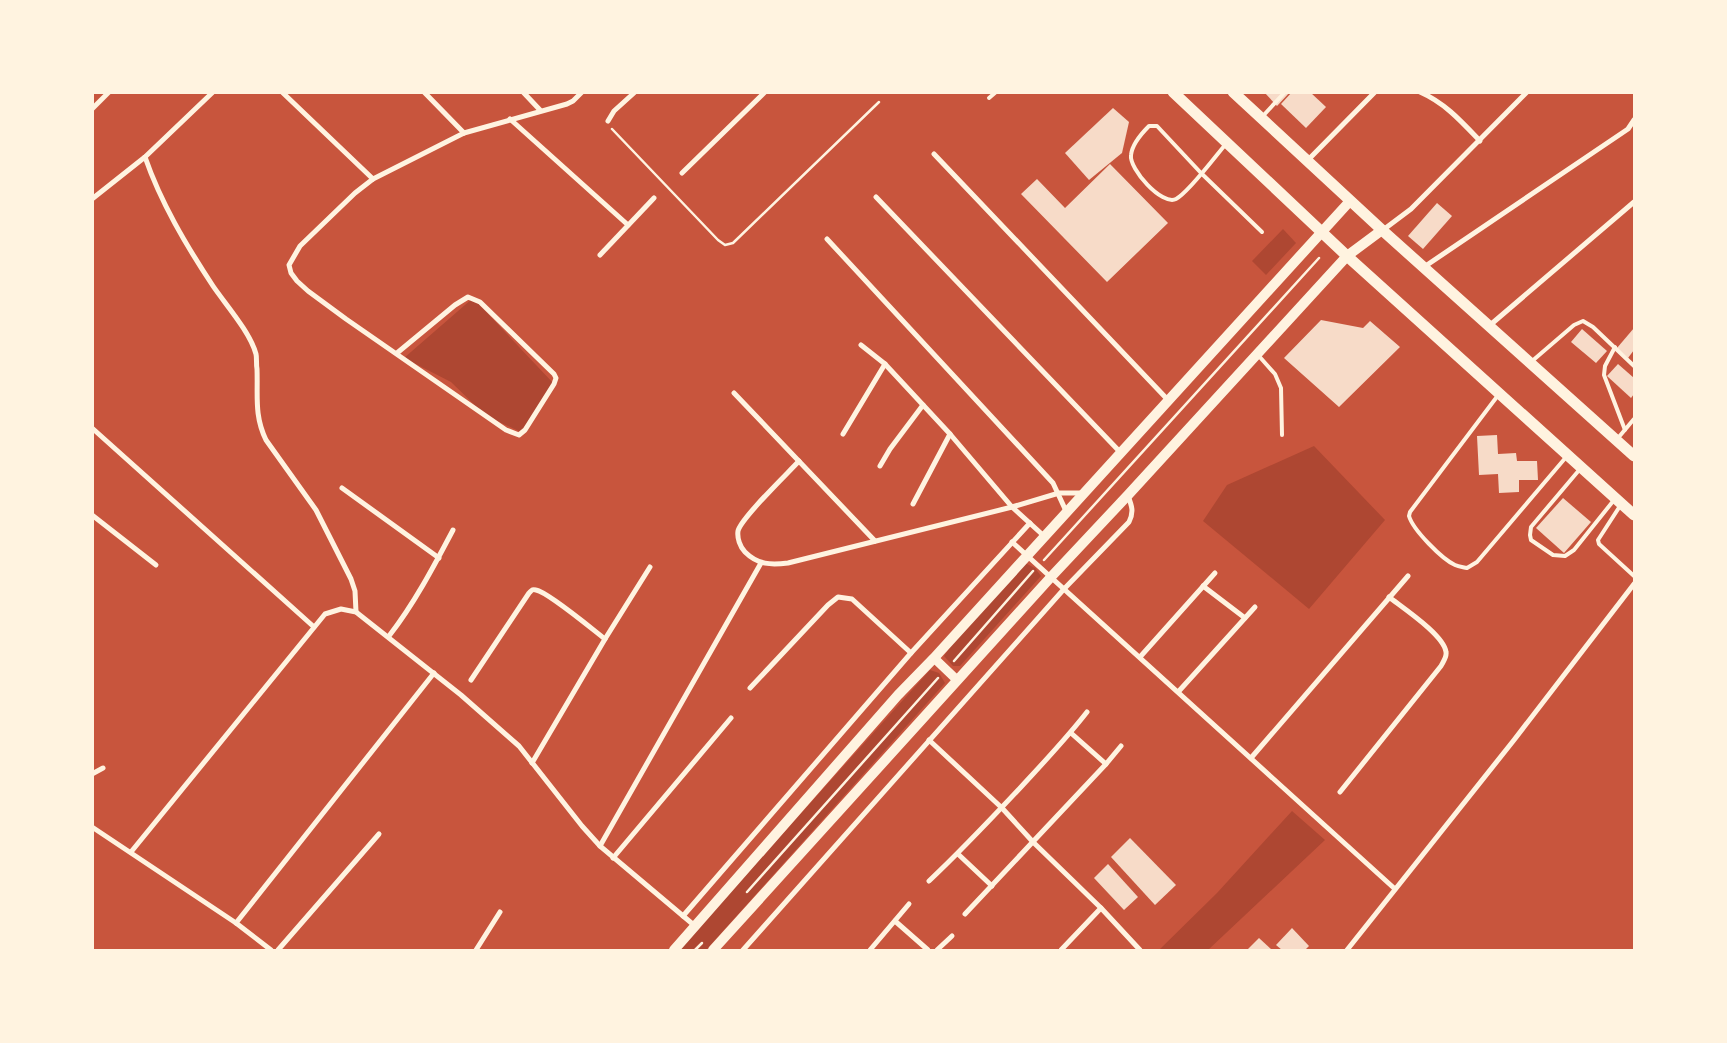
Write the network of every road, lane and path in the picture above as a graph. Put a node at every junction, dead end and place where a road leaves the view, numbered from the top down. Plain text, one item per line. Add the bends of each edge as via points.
1 (109, 92) edge
2 (213, 92) edge
3 (282, 92) edge
4 (424, 92) edge
5 (523, 92) edge
6 (635, 92) edge
7 (765, 92) edge
8 (996, 92) edge
9 (1173, 92) edge
10 (1285, 92) edge
11 (1375, 92) edge
12 (1420, 92) edge
13 (1527, 92) edge
14 (1236, 93) edge
15 (581, 94) edge
16 (989, 98) dead end
17 (879, 102) dead end
18 (92, 109) edge
19 (540, 110) junction
20 (1260, 118) junction
21 (510, 119) junction
22 (1634, 120) edge
23 (608, 121) joint
24 (464, 133) junction
25 (1480, 141) junction
26 (1227, 143) junction
27 (934, 154) dead end
28 (145, 157) junction
29 (1307, 161) junction
30 (682, 173) dead end
31 (1201, 173) junction
32 (374, 179) junction
33 (876, 197) dead end
34 (654, 198) dead end
35 (92, 199) edge
36 (1350, 200) junction
37 (1634, 202) edge
38 (1629, 206) junction
39 (1634, 212) edge
40 (628, 225) junction
41 (1382, 230) junction
42 (1321, 231) junction
43 (1262, 232) dead end
44 (827, 239) dead end
45 (600, 255) dead end
46 (1348, 256) junction
47 (1319, 258) dead end
48 (1424, 267) junction
49 (1489, 326) junction
50 (861, 345) dead end
51 (1615, 347) junction
52 (397, 353) junction
53 (1257, 355) junction
54 (1530, 363) junction
55 (885, 364) junction
56 (1634, 366) edge
57 (734, 393) dead end
58 (1500, 393) junction
59 (1169, 401) junction
60 (923, 405) junction
61 (1634, 419) edge
62 (92, 428) edge
63 (1625, 430) junction
64 (843, 434) dead end
65 (950, 434) junction
66 (1282, 435) dead end
67 (1617, 440) junction
68 (1121, 453) junction
69 (1568, 454) junction
70 (1634, 456) edge
71 (799, 461) junction
72 (880, 466) dead end
73 (1582, 467) junction
74 (342, 488) dead end
75 (1059, 493) junction
76 (1083, 493) junction
77 (1128, 495) junction
78 (1619, 500) junction
79 (914, 504) dead end
80 (1012, 507) junction
81 (1066, 511) junction
82 (92, 515) edge
83 (1634, 515) edge
84 (1030, 523) junction
85 (453, 530) dead end
86 (1044, 536) junction
87 (875, 541) junction
88 (1012, 542) junction
89 (1027, 555) junction
90 (439, 558) junction
91 (760, 562) junction
92 (156, 565) dead end
93 (1038, 566) junction
94 (650, 567) dead end
95 (1215, 573) dead end
96 (1408, 576) dead end
97 (1634, 576) edge
98 (1051, 577) junction
99 (1634, 584) edge
100 (1203, 586) junction
101 (1064, 588) junction
102 (1390, 597) junction
103 (1255, 607) dead end
104 (356, 612) junction
105 (1245, 618) junction
106 (314, 627) junction
107 (389, 636) junction
108 (605, 639) junction
109 (911, 653) junction
110 (1140, 657) junction
111 (934, 658) junction
112 (945, 670) junction
113 (434, 673) junction
114 (471, 680) dead end
115 (957, 680) junction
116 (750, 688) dead end
117 (1179, 691) junction
118 (1087, 712) dead end
119 (731, 718) dead end
120 (1070, 734) junction
121 (929, 740) junction
122 (1121, 746) dead end
123 (1251, 758) junction
124 (532, 764) junction
125 (1106, 764) junction
126 (103, 768) dead end
127 (92, 774) edge
128 (1340, 792) dead end
129 (1002, 808) junction
130 (92, 827) edge
131 (379, 834) dead end
132 (1033, 842) junction
133 (600, 846) junction
134 (131, 852) junction
135 (958, 854) junction
136 (613, 858) junction
137 (929, 881) dead end
138 (992, 886) junction
139 (1395, 889) junction
140 (741, 899) dead end
141 (909, 904) dead end
142 (1101, 908) junction
143 (500, 912) dead end
144 (966, 914) dead end
145 (684, 916) junction
146 (895, 921) junction
147 (236, 923) junction
148 (695, 926) junction
149 (952, 936) dead end
150 (702, 943) dead end
151 (271, 950) edge
152 (278, 950) edge
153 (476, 950) edge
154 (674, 950) edge
155 (695, 950) edge
156 (714, 950) edge
157 (743, 950) edge
158 (870, 950) edge
159 (928, 950) edge
160 (937, 950) edge
161 (1061, 950) edge
162 (1140, 950) edge
163 (1347, 950) edge

1 - 18 street
2 - 28 street
3 - 32 street
4 - 24 street
5 - 19 street
6 - 23 street
7 - 30 street
8 - 16 lane
9 - 26 main road
10 - 20 lane
11 - 29 street
12 - 25 street via 1446,106
13 - 25 street
14 - 20 main road
15 - 19 street via 567,104
17 - 23 path via 733,242 726,245 612,130
19 - 21 street
20 - 29 main road
21 - 24 street
21 - 40 street
22 - 48 street via 1628,130
24 - 32 street
25 - 41 street via 1411,209
26 - 31 lane
26 - 42 main road
27 - 59 street
28 - 35 street
28 - 104 street via 155,186 179,232 245,331 256,354 260,428 316,510 355,591
29 - 36 main road
31 - 31 lane via 1182,195 1169,201 1142,179 1132,166 1130,156 1142,133 1154,125
31 - 43 lane
32 - 52 street via 300,246 289,265 291,273 308,291
33 - 68 street
34 - 40 street
36 - 41 main road
36 - 42 main road
37 - 38 street
38 - 39 street
38 - 49 street
40 - 45 street
41 - 46 main road
41 - 48 main road
42 - 46 main road
42 - 59 main road
44 - 75 street
46 - 53 main road
46 - 58 main road
47 - 93 path
48 - 49 main road
49 - 54 main road
50 - 55 street
51 - 54 lane via 1583,321
51 - 56 lane
51 - 63 lane via 1605,366 1604,376
52 - 52 street via 468,297 480,302 554,374 555,380 519,435 506,430
53 - 66 lane via 1275,374 1281,388
53 - 77 main road
54 - 67 main road
55 - 60 street
55 - 64 street
57 - 71 street
58 - 69 main road
58 - 69 lane via 1409,516 1420,533 1446,559 1467,568 1477,562
59 - 68 main road
60 - 65 street
60 - 72 street
61 - 63 lane
62 - 106 street
63 - 67 lane
65 - 79 street
65 - 80 street
67 - 70 main road
68 - 76 main road
69 - 73 main road
71 - 87 street
71 - 91 street via 738,530 744,550
73 - 78 main road
73 - 78 lane via 1531,527 1531,540 1553,555 1566,556
74 - 90 street
75 - 76 street
75 - 80 street
75 - 81 street
76 - 81 main road
77 - 98 main road
77 - 101 street via 1132,508 1129,522
78 - 83 main road
78 - 97 lane via 1598,544
80 - 84 street
80 - 87 street
81 - 86 main road
82 - 92 street
84 - 86 street
84 - 88 street
85 - 90 street
86 - 89 main road
87 - 91 street via 788,563
88 - 89 street
88 - 109 street
89 - 93 street
89 - 111 main road
90 - 107 street
91 - 133 street
93 - 98 street
93 - 112 path
94 - 108 street
95 - 100 street
96 - 102 street
98 - 101 street
98 - 115 main road
99 - 139 street
100 - 105 street
100 - 110 street
101 - 110 street
101 - 121 street
102 - 123 street
102 - 128 street via 1438,636 1445,645 1446,658
103 - 105 street
104 - 106 street via 335,610 325,614
104 - 107 street
105 - 117 street
106 - 134 street
107 - 113 street
108 - 114 street via 548,596 532,590
108 - 124 street
109 - 116 street via 852,599 838,597
109 - 145 street
110 - 117 street
111 - 112 street
111 - 148 main road via 898,694
112 - 115 street
112 - 140 path
113 - 124 street via 519,746
113 - 147 street
115 - 156 main road
117 - 123 street
118 - 120 street
119 - 136 street
120 - 125 street
120 - 129 street
121 - 129 street
121 - 157 street
122 - 125 street
123 - 139 street
124 - 133 street
125 - 132 street
126 - 127 street
129 - 132 street
129 - 135 street
130 - 134 street
131 - 152 street
132 - 138 street
132 - 142 street
133 - 136 street
134 - 147 street
135 - 137 street
135 - 138 street
136 - 145 street
138 - 144 street
139 - 163 street
141 - 146 street
142 - 161 street
142 - 162 street
143 - 153 street
145 - 148 street
146 - 158 street
146 - 159 street
147 - 151 street
148 - 154 main road
149 - 160 street
150 - 155 path

